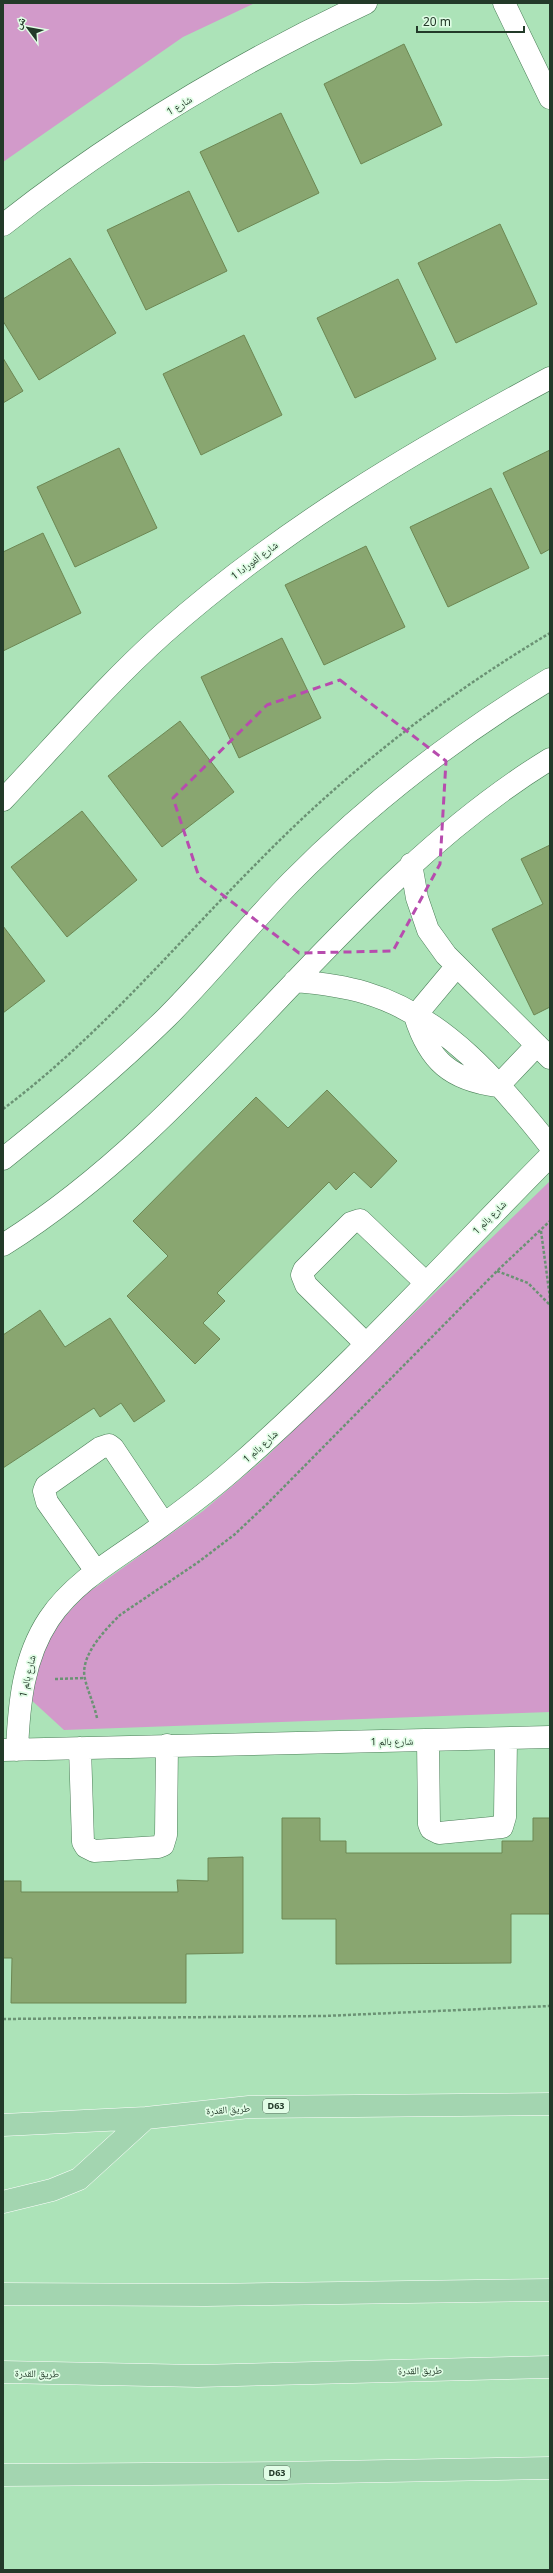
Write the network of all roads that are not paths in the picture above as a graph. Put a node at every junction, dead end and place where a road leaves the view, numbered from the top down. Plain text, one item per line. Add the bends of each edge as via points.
1 (366, 3) edge
2 (504, 3) edge
3 (550, 98) edge
4 (3, 224) edge
5 (550, 378) edge
6 (550, 679) edge
7 (550, 759) edge
8 (3, 800) edge
9 (411, 864) junction
10 (456, 967) junction
11 (295, 981) junction
12 (416, 1016) junction
13 (543, 1051) edge
14 (498, 1086) junction
15 (550, 1146) edge
16 (550, 1156) edge
17 (3, 1159) edge
18 (3, 1245) edge
19 (425, 1282) junction
20 (365, 1343) junction
21 (164, 1524) junction
22 (96, 1572) junction
23 (550, 1737) edge
24 (506, 1739) junction
25 (428, 1740) junction
26 (166, 1745) junction
27 (90, 1748) junction
28 (10, 1750) edge
29 (550, 2104) edge
30 (146, 2118) junction
31 (3, 2126) edge
32 (3, 2202) edge
33 (550, 2290) edge
34 (3, 2294) edge
35 (550, 2367) edge
36 (3, 2372) edge
37 (550, 2468) edge
38 (3, 2475) edge

1 - 4 street, شارع 1 via 236,70 114,144
2 - 3 street
5 - 8 street, شارع ألفورادا 1 via 446,434 334,504 248,564 162,635
6 - 17 street via 501,709 428,762 358,820 291,882 167,1017 49,1123
7 - 9 street via 452,827
9 - 10 street via 417,898 428,930
9 - 11 street
10 - 12 street
10 - 13 street
11 - 12 street via 331,984 367,993
11 - 18 street via 157,1125 96,1178 32,1227
12 - 14 street via 455,1044
13 - 14 street
14 - 15 street
16 - 19 street, شارع بالم 1
19 - 20 street, شارع بالم 1
19 - 20 street via 360,1220 351,1223 304,1270 302,1275 306,1285
20 - 21 street, شارع بالم 1 via 276,1432 222,1480
21 - 22 street, شارع بالم 1
21 - 22 street via 109,1445 100,1448 46,1486 44,1491 47,1502
22 - 28 street, شارع بالم 1 via 64,1601 38,1638 23,1680
23 - 24 street, شارع بالم 1
24 - 25 street, شارع بالم 1
24 - 25 street via 505,1817 502,1827 440,1833 431,1829 429,1824
25 - 26 street, شارع بالم 1
26 - 27 street, شارع بالم 1
26 - 27 street via 166,1835 163,1845 94,1851 89,1850 84,1842
27 - 28 street, شارع بالم 1
29 - 30 main road, طريق القدرة / D63 via 249,2107
30 - 31 main road, طريق القدرة / D63
30 - 32 main road via 79,2179 52,2190
33 - 34 main road via 206,2295
35 - 36 main road, طريق القدرة via 198,2376
37 - 38 main road, D63

